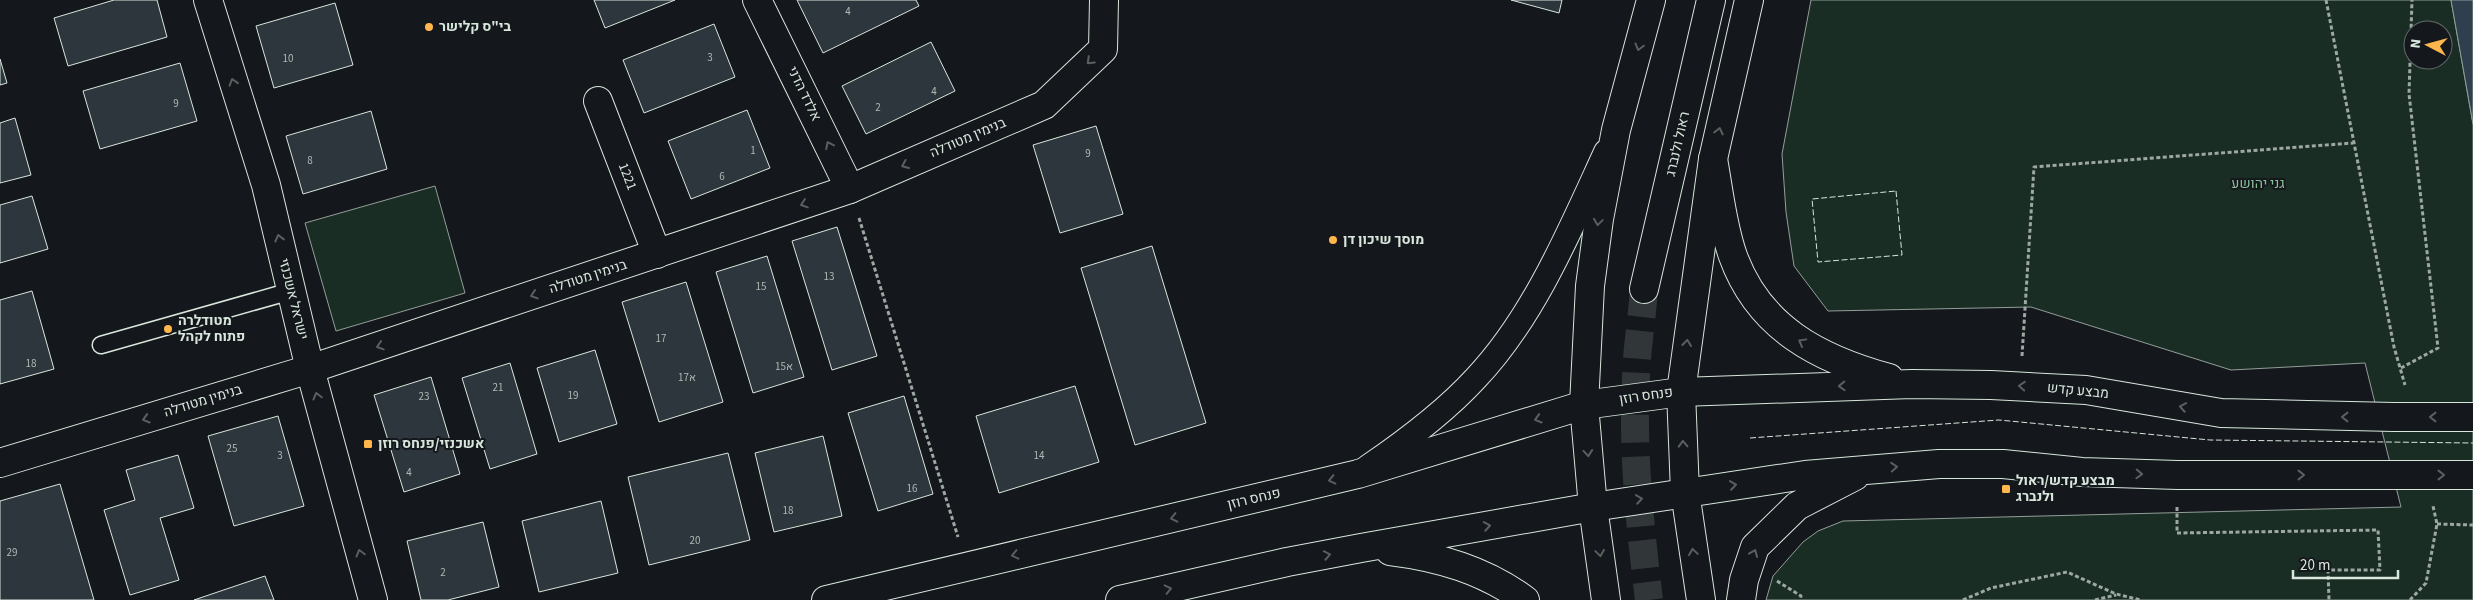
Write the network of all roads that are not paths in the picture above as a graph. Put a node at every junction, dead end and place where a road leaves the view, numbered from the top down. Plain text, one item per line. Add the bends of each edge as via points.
1 (208, 0) edge
2 (757, 0) edge
3 (1104, 0) edge
4 (1651, 0) edge
5 (1711, 0) edge
6 (1749, 0) edge
7 (598, 101) dead end
8 (1616, 130) junction
9 (1713, 159) junction
10 (850, 189) junction
11 (657, 254) junction
12 (1644, 289) tunnel mouth
13 (291, 291) junction
14 (101, 345) dead end
15 (310, 369) junction
16 (1912, 384) junction
17 (1681, 392) junction
18 (1584, 405) junction
19 (2473, 417) edge
20 (0, 463) edge
21 (1868, 469) junction
22 (1358, 474) junction
23 (2473, 475) edge
24 (1684, 492) junction
25 (1593, 507) junction
26 (1361, 548) junction
27 (373, 600) edge
28 (826, 600) edge
29 (1120, 600) edge
30 (1525, 600) edge
31 (1606, 600) edge
32 (1701, 600) edge
33 (1741, 600) edge

13 -> 1 street, ישראל אשכנזי via 266,185
10 -> 2 street, אלדד הדני
3 -> 10 street, בנימין מטודלה via 1103,49 1044,105
4 -> 8 street
5 - 12 street, ראול ולנברג
9 -> 6 street
7 - 11 street, 1221
8 -> 18 street via 1590,286
8 - 22 street via 1571,228 1507,340 1476,378 1443,409
16 -> 9 street via 1861,370 1818,352 1793,337 1763,310 1742,278 1733,256
17 -> 9 street
10 -> 11 street, בנימין מטודלה
11 -> 15 street, בנימין מטודלה
13 - 14 lane
13 - 15 street, ישראל אשכנזי
15 -> 20 street, בנימין מטודלה
27 -> 15 street, ישראל אשכנזי
16 -> 17 street, מבצע קדש
19 -> 16 street, מבצע קדש, bridge via 2221,413 2086,390
17 - 18 street, פנחס רוזן
24 -> 17 street
18 -> 22 street, פנחס רוזן
18 -> 25 street
21 -> 23 street, bridge via 2003,464 2082,472 2178,475
24 -> 21 street
33 -> 21 street via 1744,580 1756,547 1797,506
22 -> 28 street, פנחס רוזן
25 -> 24 street
32 -> 24 street
26 -> 25 street
25 -> 31 street
29 -> 26 street
26 - 30 street via 1419,555 1459,565 1494,580

